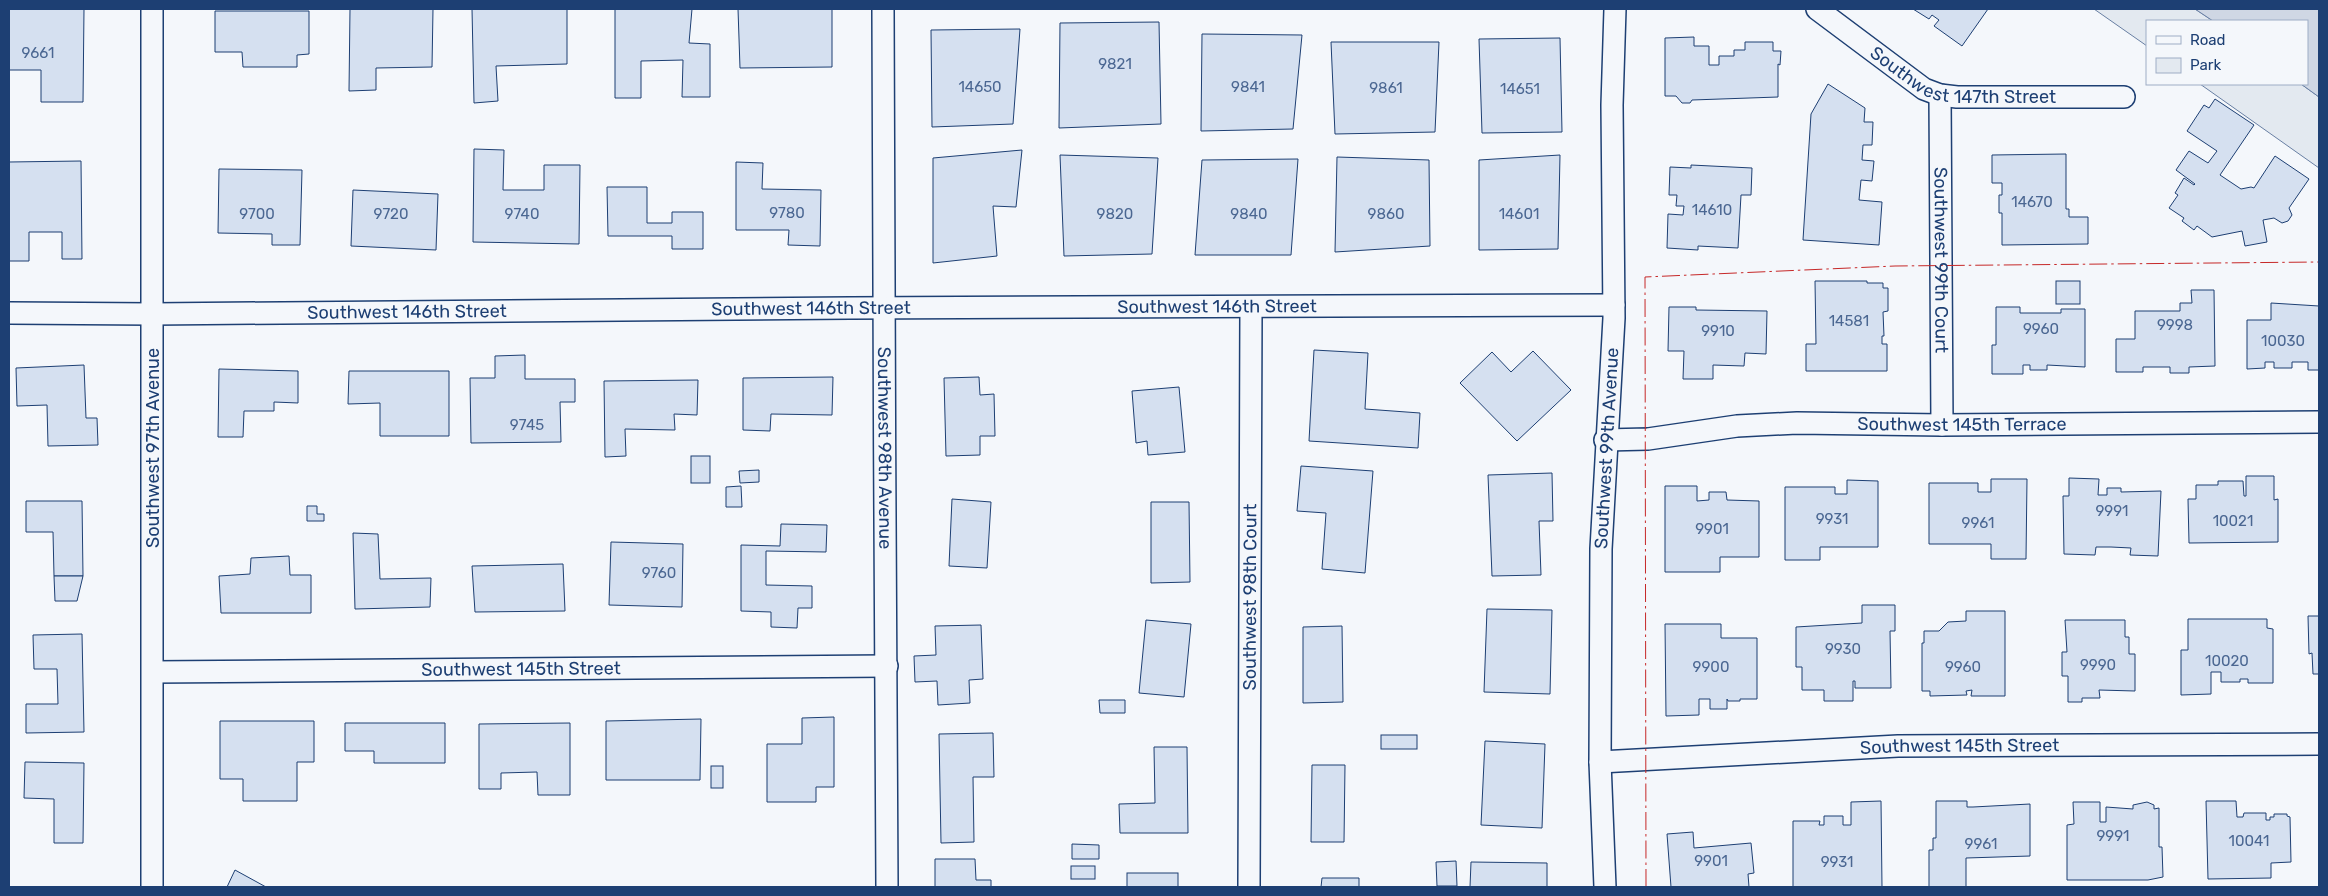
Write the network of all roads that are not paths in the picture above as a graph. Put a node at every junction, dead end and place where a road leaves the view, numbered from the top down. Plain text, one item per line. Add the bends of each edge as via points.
1 (152, 9) edge
2 (883, 9) edge
3 (1615, 9) edge
4 (1817, 9) edge
5 (1940, 95) junction
6 (2124, 98) dead end
7 (1614, 305) junction
8 (1251, 307) junction
9 (882, 308) junction
10 (9, 313) edge
11 (153, 314) junction
12 (2319, 422) edge
13 (1942, 425) junction
14 (1605, 440) junction
15 (887, 666) junction
16 (154, 672) junction
17 (2319, 744) edge
18 (1600, 762) junction
19 (152, 887) edge
20 (887, 887) edge
21 (1250, 887) edge
22 (1605, 887) edge

1 - 11 street, Southwest 97th Avenue
2 - 9 street, Southwest 98th Avenue
3 - 7 street, Southwest 99th Avenue via 1612,105
4 - 5 street, Southwest 147th Street via 1924,89
5 - 6 street, Southwest 147th Street
5 - 13 street, Southwest 99th Court
7 - 8 street, Southwest 146th Street
7 - 14 street, Southwest 99th Avenue
8 - 9 street, Southwest 146th Street
8 - 21 street, Southwest 98th Court
9 - 11 street, Southwest 146th Street
9 - 15 street, Southwest 98th Avenue
10 - 11 street, Southwest 146th Street
11 - 16 street, Southwest 97th Avenue
12 - 13 street, Southwest 145th Terrace
13 - 14 street, Southwest 145th Terrace via 1797,423 1737,426 1648,439
14 - 18 street, Southwest 99th Avenue
15 - 16 street, Southwest 145th Street
15 - 20 street, Southwest 98th Avenue
16 - 19 street, Southwest 97th Avenue
17 - 18 street, Southwest 145th Street via 1898,746
18 - 22 street, Southwest 99th Avenue

